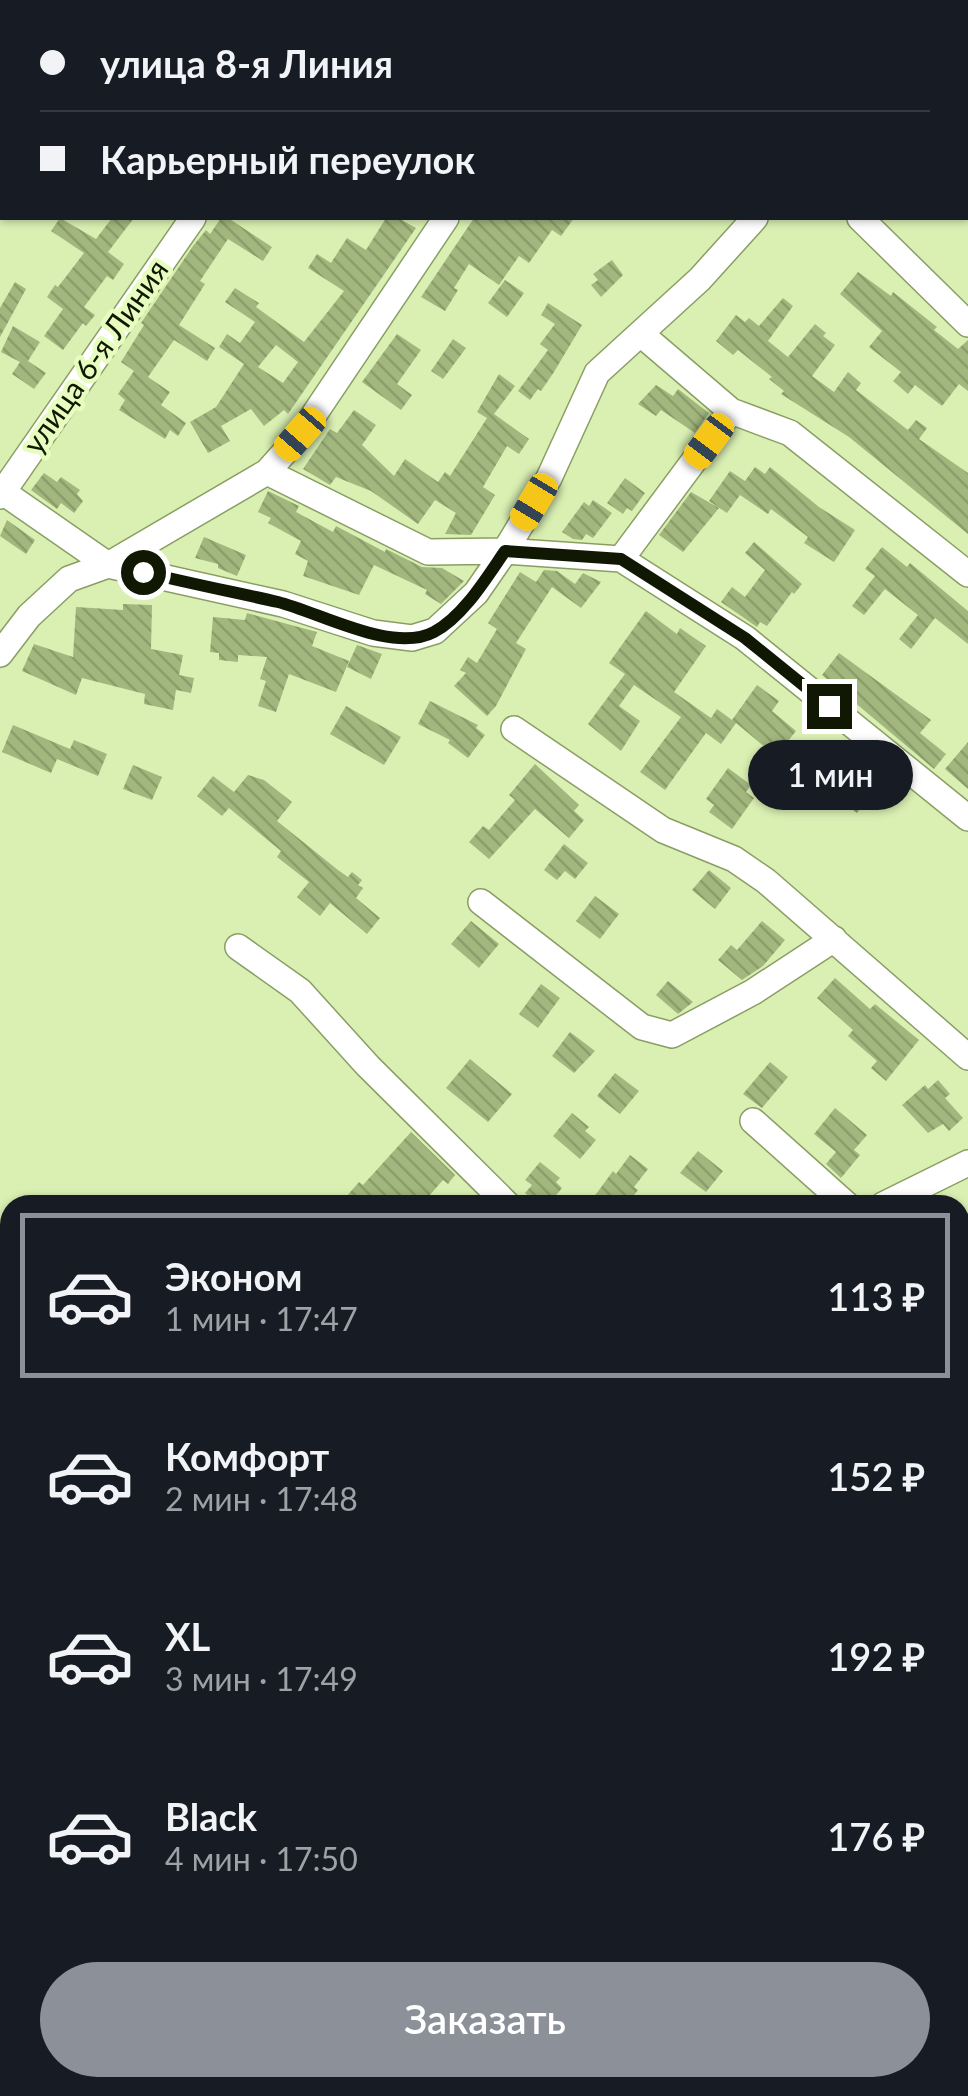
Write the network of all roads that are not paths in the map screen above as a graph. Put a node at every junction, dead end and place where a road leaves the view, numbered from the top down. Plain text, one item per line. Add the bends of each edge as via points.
1 (192, 220) edge
2 (445, 220) edge
3 (753, 220) edge
4 (862, 220) edge
5 (968, 324) edge
6 (641, 334) junction
7 (730, 411) junction
8 (268, 472) junction
9 (1, 493) edge
10 (505, 551) junction
11 (621, 559) junction
12 (108, 564) junction
13 (968, 574) edge
14 (0, 654) edge
15 (514, 729) dead end
16 (968, 818) edge
17 (482, 902) dead end
18 (834, 939) junction
19 (238, 947) dead end
20 (968, 1057) edge
21 (753, 1121) dead end
22 (968, 1163) edge
23 (498, 1195) edge
24 (836, 1195) edge
25 (903, 1195) edge

1 - 9 street, улица 6-я Линия
2 - 8 street
3 - 6 street
4 - 5 street
6 - 7 street
6 - 10 street via 597,373 549,478
7 - 11 street
7 - 13 street via 790,433
8 - 10 street via 428,552
8 - 12 street
9 - 12 street
10 - 11 street
10 - 12 street via 476,593 436,631 412,638 373,634 283,604
11 - 16 street via 745,638
12 - 14 street via 69,579
15 - 18 street via 663,830 734,859
17 - 18 street via 642,1027 672,1035
18 - 20 street
19 - 23 street via 300,991
21 - 24 street
22 - 25 street

